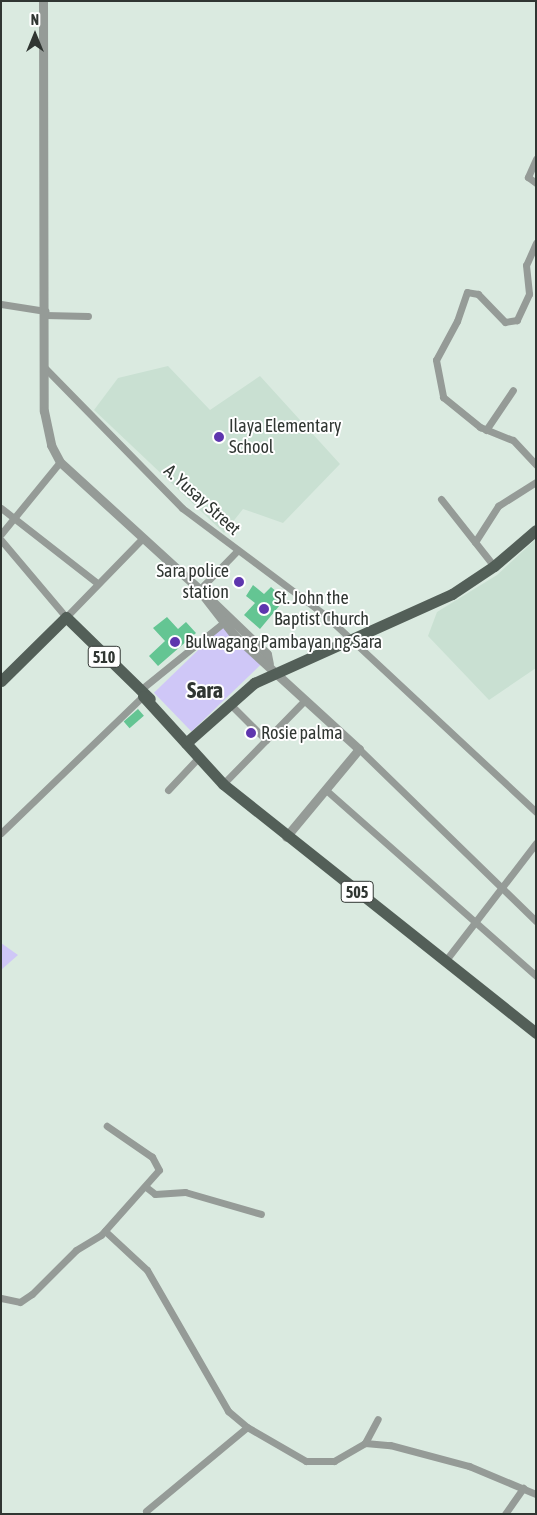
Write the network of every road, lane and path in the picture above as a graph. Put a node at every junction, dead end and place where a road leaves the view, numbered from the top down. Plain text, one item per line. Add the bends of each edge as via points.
1 (44, 1) edge
2 (536, 159) edge
3 (536, 182) edge
4 (536, 243) edge
5 (1, 304) edge
6 (45, 313) junction
7 (88, 316) dead end
8 (46, 368) junction
9 (513, 390) dead end
10 (486, 430) junction
11 (60, 462) junction
12 (536, 465) edge
13 (536, 482) edge
14 (441, 499) dead end
15 (1, 508) edge
16 (16, 518) junction
17 (536, 530) edge
18 (1, 534) edge
19 (1, 540) edge
20 (141, 540) junction
21 (474, 542) junction
22 (237, 551) junction
23 (494, 566) junction
24 (98, 583) junction
25 (200, 593) junction
26 (66, 617) junction
27 (225, 620) junction
28 (350, 640) junction
29 (273, 668) junction
30 (1, 681) edge
31 (141, 694) junction
32 (305, 700) junction
33 (230, 704) junction
34 (266, 740) junction
35 (187, 741) junction
36 (359, 749) junction
37 (198, 758) junction
38 (223, 784) junction
39 (168, 790) dead end
40 (326, 790) junction
41 (536, 812) edge
42 (1, 832) edge
43 (286, 837) junction
44 (536, 843) edge
45 (500, 887) junction
46 (474, 920) junction
47 (536, 921) edge
48 (446, 960) junction
49 (536, 976) edge
50 (536, 1033) edge
51 (107, 1126) dead end
52 (146, 1187) junction
53 (260, 1214) dead end
54 (105, 1231) junction
55 (1, 1298) edge
56 (378, 1419) dead end
57 (247, 1427) junction
58 (365, 1443) junction
59 (523, 1488) junction
60 (536, 1494) edge
61 (146, 1511) dead end
62 (505, 1514) edge

1 - 6 street via 40,78
2 - 3 street via 528,177
4 - 10 street via 526,264 530,294 517,320 505,322 478,294 467,292 457,321 436,360 443,397
5 - 6 street
6 - 7 street
6 - 8 street
8 - 11 street via 45,424
8 - 22 street, A. Yusay Street via 182,508
9 - 10 street
10 - 12 street via 514,440
11 - 16 street
11 - 20 street
13 - 21 street via 498,506
14 - 21 street
15 - 16 street
16 - 18 street
16 - 24 street
17 - 23 main road
19 - 26 street
20 - 24 street
20 - 25 street
21 - 23 street
22 - 25 street
22 - 28 street, A. Yusay Street via 299,594
23 - 28 main road via 452,594
24 - 26 street
25 - 27 street
26 - 30 main road
26 - 31 main road, 510
27 - 29 street
27 - 31 street
28 - 29 main road
28 - 41 street, A. Yusay Street via 450,727 474,757
29 - 32 street
29 - 33 main road
31 - 35 main road, 510
31 - 42 street
32 - 34 street
32 - 36 street
33 - 34 street
33 - 35 main road
34 - 38 street
35 - 37 main road, 505
36 - 40 street
36 - 45 street
37 - 38 main road, 505
37 - 39 street
38 - 43 main road, 505
40 - 43 street
40 - 46 street
43 - 48 main road, 505
44 - 45 street
45 - 46 street
45 - 47 street
46 - 48 street
46 - 49 street
48 - 50 main road, 505
51 - 52 street via 157,1164 159,1170
52 - 53 street via 155,1194 185,1192
52 - 54 street
54 - 55 street via 76,1250 20,1302
54 - 57 street via 147,1270 228,1411
56 - 58 street
57 - 58 street via 306,1461 334,1461
57 - 61 street
58 - 59 street via 469,1466
59 - 60 street
59 - 62 street

